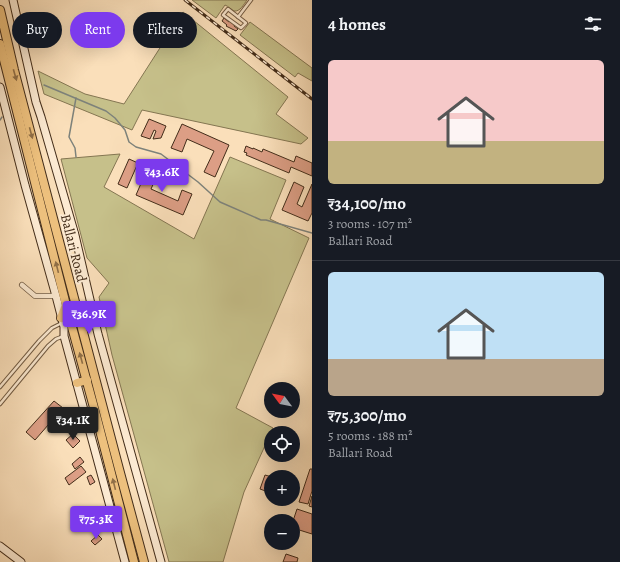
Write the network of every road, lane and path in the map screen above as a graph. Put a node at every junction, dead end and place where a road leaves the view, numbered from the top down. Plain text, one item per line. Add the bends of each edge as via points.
1 (13, 0) edge
2 (251, 0) edge
3 (0, 10) edge
4 (238, 17) junction
5 (0, 44) edge
6 (0, 87) edge
7 (22, 285) dead end
8 (56, 296) junction
9 (66, 305) junction
10 (76, 306) junction
11 (94, 318) junction
12 (62, 320) junction
13 (64, 336) junction
14 (87, 380) junction
15 (77, 383) junction
16 (0, 387) edge
17 (0, 404) edge
18 (0, 546) edge
19 (21, 562) edge
20 (125, 562) edge
21 (134, 562) edge
22 (144, 562) edge
23 (161, 562) edge

1 - 11 street via 36,102 75,235
2 - 4 lane
3 -> 10 highway, Ballari Road
4 - 4 lane via 228,9 223,15 241,28 246,22
9 -> 5 highway, Ballari Road
6 - 8 street
7 - 8 street via 35,296
8 - 12 street
9 - 12 highway
14 -> 9 highway, Ballari Road
10 - 11 highway
10 - 22 highway, Ballari Road
11 - 23 street
12 - 13 street
12 - 16 lane via 49,330
13 - 15 street
13 - 17 lane via 48,346
14 - 15 highway
21 -> 14 highway, Ballari Road
15 - 20 street
18 - 19 street

